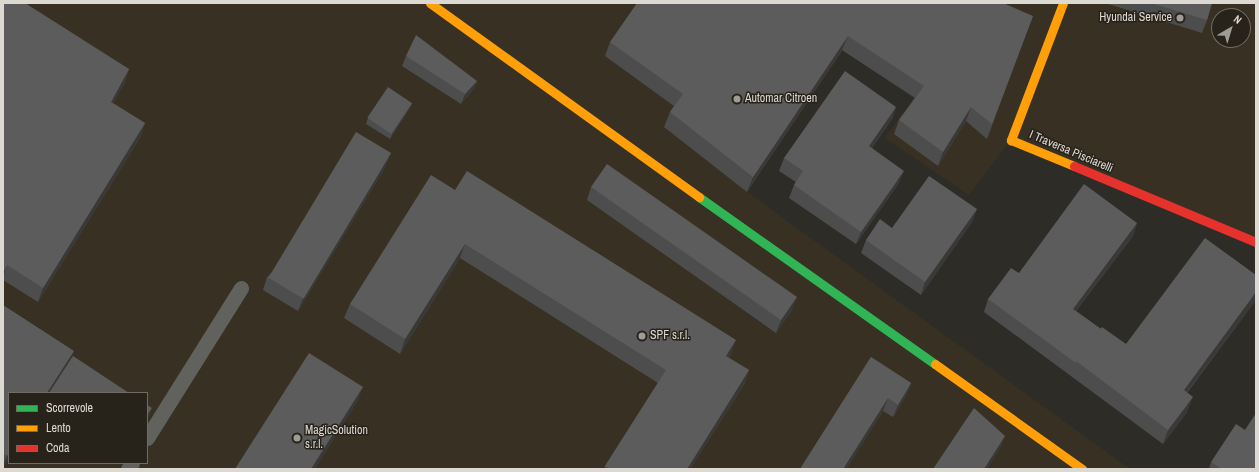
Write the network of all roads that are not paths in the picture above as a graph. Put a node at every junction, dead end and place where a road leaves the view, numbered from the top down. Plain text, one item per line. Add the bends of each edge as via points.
1 (430, 3) edge
2 (1064, 3) edge
3 (1256, 242) edge
4 (241, 288) dead end
5 (148, 436) edge
6 (1082, 469) edge

1 - 6 street
2 - 3 street, I Traversa Pisciarelli via 1011,140
4 - 5 lane

